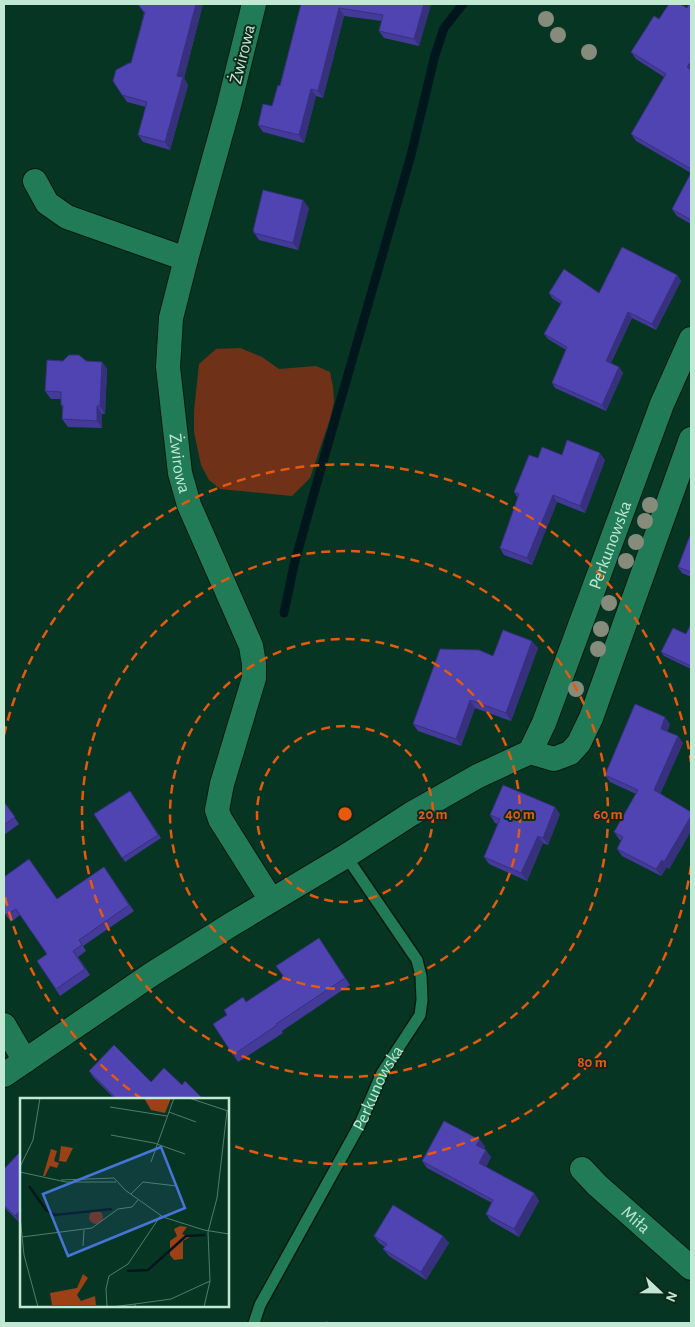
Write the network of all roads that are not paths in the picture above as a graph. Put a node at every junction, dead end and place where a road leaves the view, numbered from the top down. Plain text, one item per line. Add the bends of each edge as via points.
1 (254, 4) edge
2 (35, 181) dead end
3 (186, 259) junction
4 (691, 339) edge
5 (691, 439) edge
6 (530, 752) junction
7 (346, 856) junction
8 (271, 900) junction
9 (4, 1025) edge
10 (25, 1061) junction
11 (4, 1075) edge
12 (582, 1169) dead end
13 (691, 1268) edge
14 (254, 1323) edge

1 - 3 street, Żwirowa
2 - 3 street via 47,203 67,217
3 - 8 street, Żwirowa via 171,318 168,367 180,473 189,505 251,646 254,664 251,691 217,810
4 - 6 street, Perkunowska via 662,404 544,723
5 - 6 street via 591,718 579,743 570,754 554,759
6 - 7 street via 478,776
7 - 8 street
7 - 14 lane, Perkunowska via 417,960 421,976 420,1015 382,1073 360,1124 260,1305
8 - 10 street via 152,974
9 - 10 street
10 - 11 street
12 - 13 street, Miła

